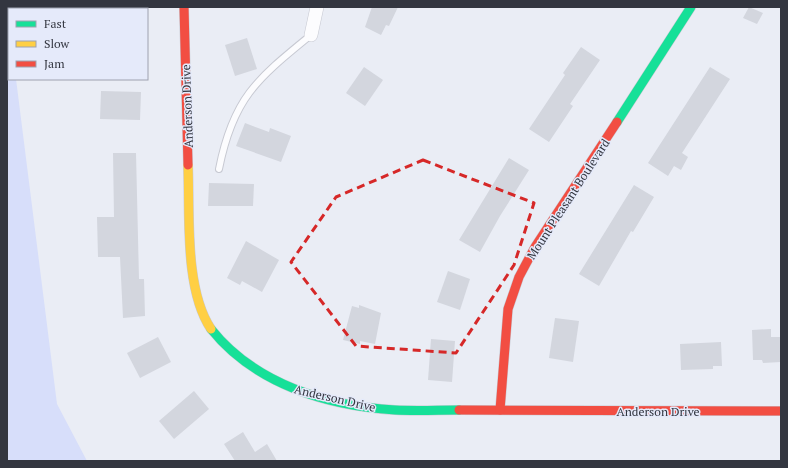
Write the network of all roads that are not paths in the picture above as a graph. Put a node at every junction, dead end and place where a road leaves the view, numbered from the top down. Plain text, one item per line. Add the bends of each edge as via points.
1 (184, 7) edge
2 (317, 7) edge
3 (691, 7) edge
4 (311, 35) joint
5 (219, 168) dead end
6 (500, 410) junction
7 (781, 411) edge

1 - 6 street, Anderson Drive via 191,255 199,303 217,337 266,376 293,389 316,396 396,410
2 - 4 street
3 - 6 street, Mount Pleasant Boulevard via 535,247 520,277 508,309
4 - 5 lane via 273,65 239,107 230,125
6 - 7 street, Anderson Drive

